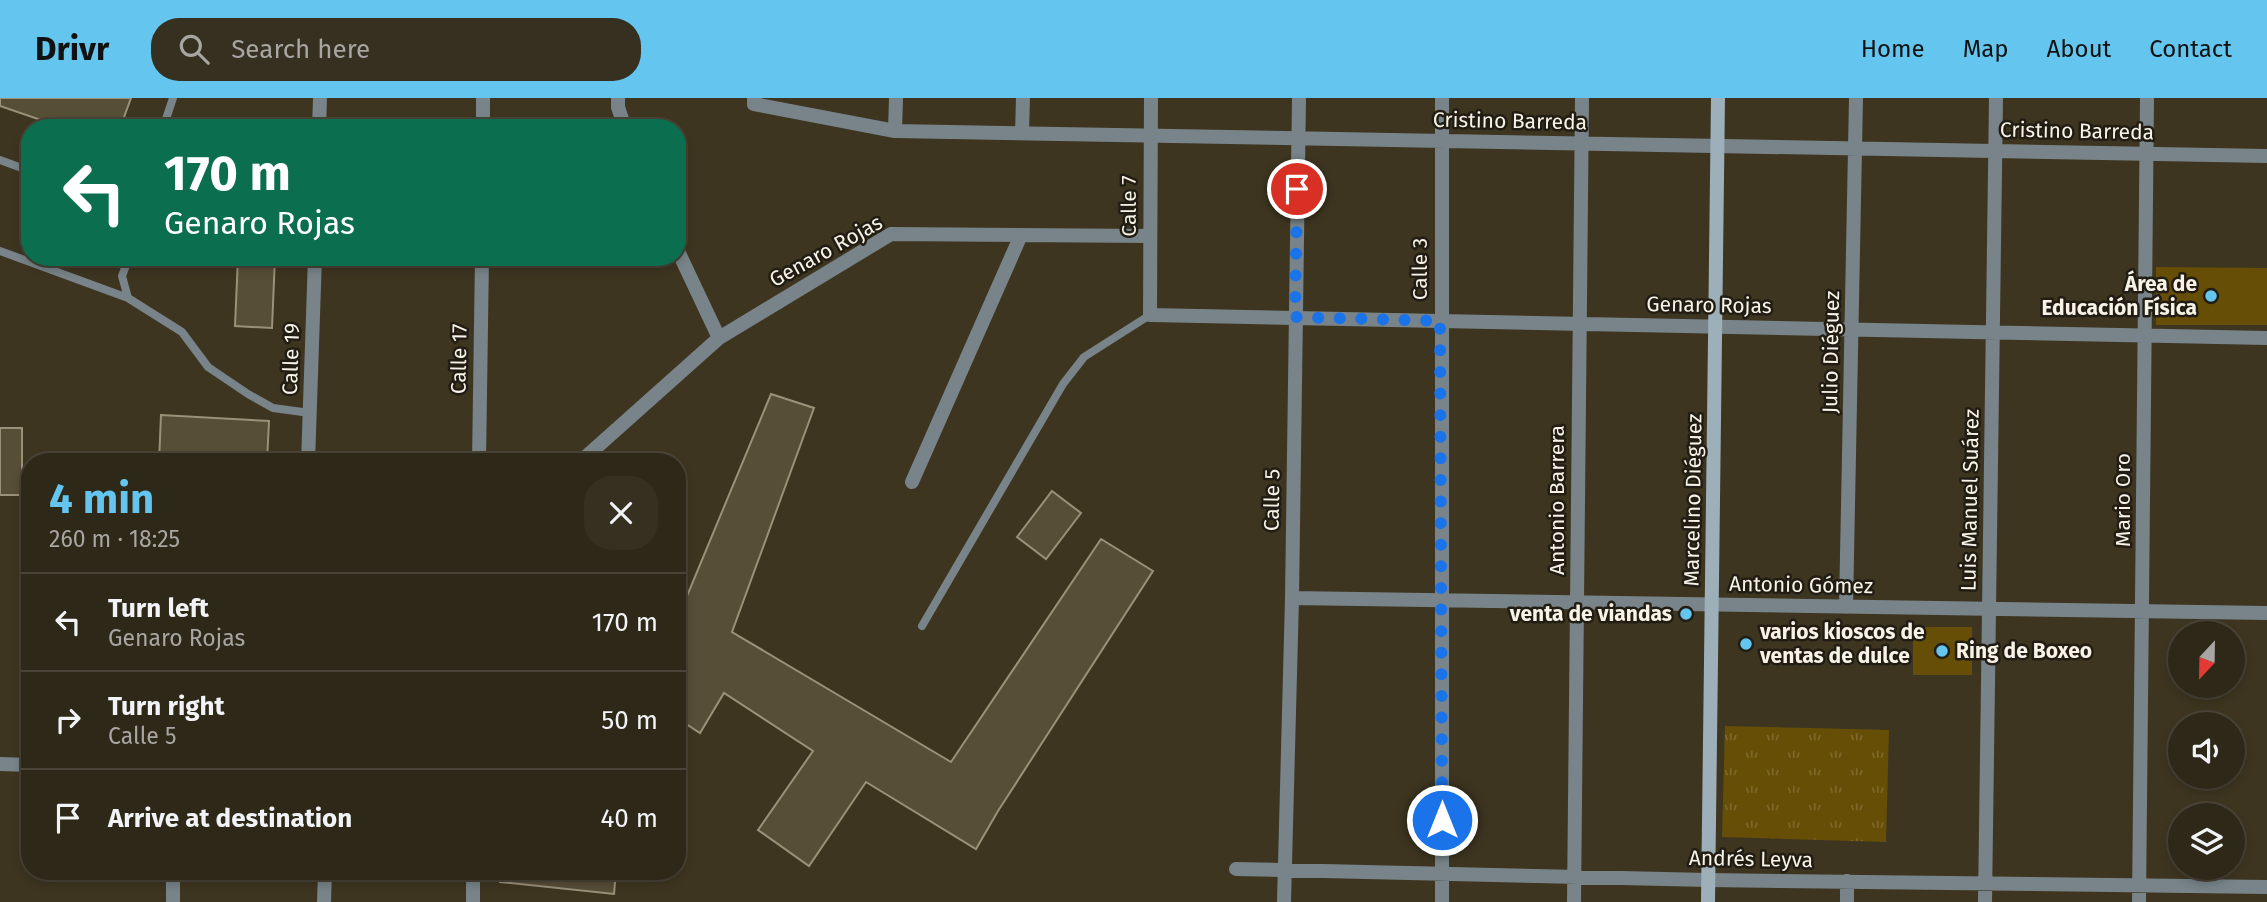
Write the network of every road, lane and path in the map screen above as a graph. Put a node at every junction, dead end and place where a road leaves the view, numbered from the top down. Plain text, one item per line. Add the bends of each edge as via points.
1 (173, 98) edge
2 (320, 98) edge
3 (483, 98) edge
4 (618, 98) edge
5 (896, 98) edge
6 (1023, 98) edge
7 (1151, 98) edge
8 (1299, 98) edge
9 (1442, 98) edge
10 (1582, 98) edge
11 (1718, 98) edge
12 (1856, 98) edge
13 (1996, 98) edge
14 (2147, 98) edge
15 (754, 101) edge
16 (166, 119) edge
17 (319, 119) edge
18 (483, 119) edge
19 (622, 119) edge
20 (895, 131) junction
21 (1022, 133) junction
22 (1150, 135) junction
23 (1298, 137) junction
24 (1441, 141) junction
25 (1581, 143) junction
26 (1717, 146) junction
27 (1855, 148) junction
28 (1995, 151) junction
29 (2147, 154) junction
30 (2267, 156) edge
31 (0, 160) edge
32 (21, 168) edge
33 (1021, 234) junction
34 (1150, 236) junction
35 (0, 251) edge
36 (21, 259) edge
37 (41, 266) edge
38 (126, 266) edge
39 (315, 266) edge
40 (482, 266) edge
41 (685, 266) edge
42 (128, 298) junction
43 (1150, 315) junction
44 (1295, 317) junction
45 (1440, 321) junction
46 (1580, 324) junction
47 (1717, 326) junction
48 (1853, 329) junction
49 (1994, 332) junction
50 (2145, 335) junction
51 (719, 338) junction
52 (2267, 338) edge
53 (310, 413) junction
54 (308, 453) edge
55 (480, 453) edge
56 (590, 453) edge
57 (912, 482) dead end
58 (1292, 598) junction
59 (1442, 601) junction
60 (1577, 602) junction
61 (1712, 604) junction
62 (1846, 607) junction
63 (1990, 609) junction
64 (2143, 611) junction
65 (2267, 613) edge
66 (922, 626) dead end
67 (0, 764) edge
68 (21, 765) edge
69 (1236, 870) dead end
70 (1284, 871) junction
71 (1442, 874) junction
72 (1574, 877) junction
73 (173, 880) edge
74 (325, 880) edge
75 (473, 880) edge
76 (1708, 880) junction
77 (1847, 881) junction
78 (1985, 883) junction
79 (2140, 884) junction
80 (2267, 887) edge
81 (173, 902) edge
82 (324, 902) edge
83 (473, 902) edge
84 (1284, 902) edge
85 (1442, 902) edge
86 (1574, 902) edge
87 (1708, 902) edge
88 (1847, 902) edge
89 (1985, 902) edge
90 (2139, 902) edge

1 - 16 lane
2 - 17 street
3 - 18 street
4 - 19 street
5 - 20 street
6 - 21 street
7 - 22 street, Calle 7
8 - 23 street, Calle 5
9 - 24 street, Calle 3
10 - 25 street, Antonio Barrera
11 - 26 street, Marcelino Diéguez
12 - 27 street, Julio Diéguez
13 - 28 street, Luis Manuel Suárez
14 - 29 street, Mario Oro
15 - 20 street, Cristino Barreda
20 - 21 street, Cristino Barreda
21 - 22 street, Cristino Barreda
22 - 23 street, Cristino Barreda
22 - 34 street, Calle 7
23 - 24 street, Cristino Barreda
23 - 44 street, Calle 5
24 - 25 street, Cristino Barreda
24 - 45 street, Calle 3
25 - 26 street, Cristino Barreda
25 - 46 street, Antonio Barrera
26 - 27 street, Cristino Barreda
26 - 47 street, Marcelino Diéguez
27 - 28 street, Cristino Barreda
27 - 48 street, Julio Diéguez
28 - 29 street, Cristino Barreda
28 - 49 street, Luis Manuel Suárez
29 - 30 street, Cristino Barreda
29 - 50 street, Mario Oro
31 - 32 lane
33 - 34 street, Genaro Rojas
33 - 51 street, Genaro Rojas via 891,234
33 - 57 street
34 - 43 street, Calle 7
35 - 36 lane
37 - 42 lane
38 - 42 lane via 122,275
39 - 53 street, Calle 19
40 - 55 street, Calle 17
41 - 51 street
42 - 53 lane via 183,332 208,367 248,394 273,408
43 - 44 street, Genaro Rojas
43 - 66 lane via 1084,357 1063,384
44 - 45 street, Genaro Rojas
44 - 58 street, Calle 5
45 - 46 street, Genaro Rojas
45 - 59 street, Calle 3
46 - 47 street, Genaro Rojas
46 - 60 street, Antonio Barrera
47 - 48 street, Genaro Rojas
47 - 61 street, Marcelino Diéguez
48 - 49 street, Genaro Rojas
48 - 62 street, Julio Diéguez
49 - 50 street, Genaro Rojas
49 - 63 street, Luis Manuel Suárez
50 - 52 street, Genaro Rojas
50 - 64 street, Mario Oro
51 - 56 street, Genaro Rojas
53 - 54 street, Calle 19
58 - 59 street, Antonio Gómez
58 - 70 street, Calle 5
59 - 60 street, Antonio Gómez
59 - 71 street, Calle 3
60 - 61 street, Antonio Gómez
60 - 72 street, Antonio Barrera
61 - 62 street, Antonio Gómez
61 - 76 street, Marcelino Diéguez
62 - 63 street, Antonio Gómez
63 - 64 street, Antonio Gómez
63 - 78 street, Luis Manuel Suárez
64 - 65 street, Antonio Gómez
64 - 79 street, Mario Oro
67 - 68 street
69 - 70 street, Andrés Leyva
70 - 71 street, Andrés Leyva
70 - 84 street, Calle 5
71 - 72 street, Andrés Leyva
71 - 85 street, Calle 3
72 - 76 street, Andrés Leyva
72 - 86 street, Antonio Barrera
73 - 81 street
74 - 82 street
75 - 83 street
76 - 77 street, Andrés Leyva
76 - 87 street, Marcelino Diéguez
77 - 78 street, Andrés Leyva
77 - 88 street
78 - 79 street, Andrés Leyva
78 - 89 street, Luis Manuel Suárez
79 - 80 street, Andrés Leyva
79 - 90 street, Mario Oro

